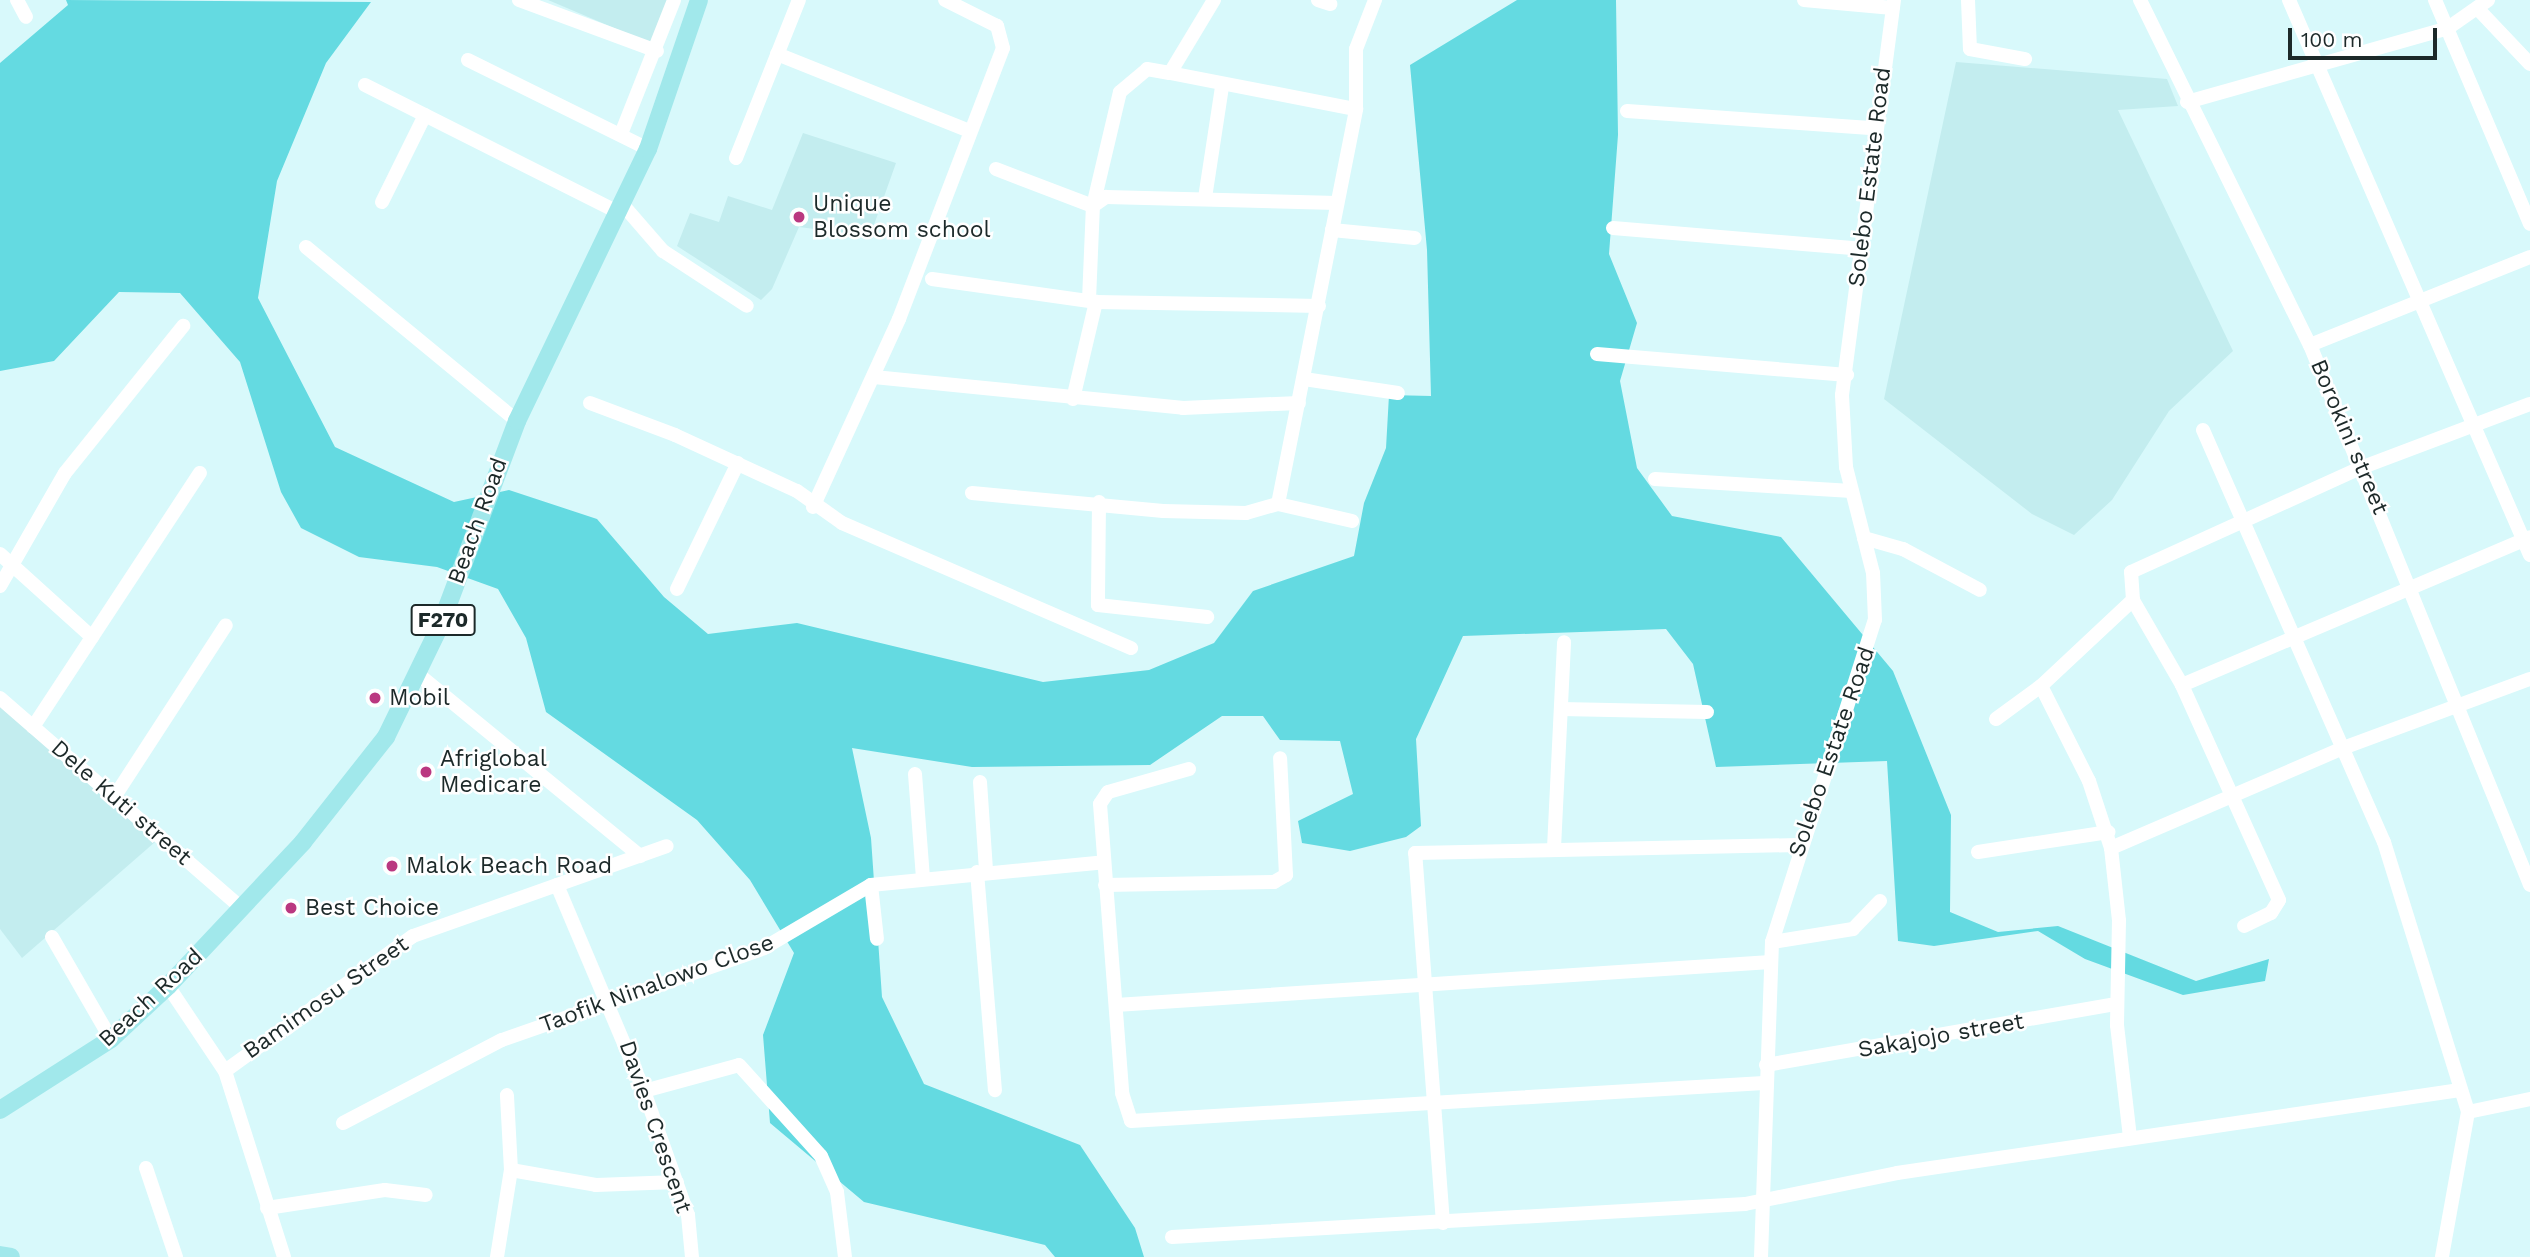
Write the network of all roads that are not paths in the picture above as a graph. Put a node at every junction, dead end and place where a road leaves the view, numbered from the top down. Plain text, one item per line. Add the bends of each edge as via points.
1 (17, 0) edge
2 (519, 0) edge
3 (674, 0) edge
4 (699, 0) edge
5 (799, 0) edge
6 (945, 0) edge
7 (1214, 0) edge
8 (1375, 0) edge
9 (1804, 0) edge
10 (1968, 0) edge
11 (2140, 0) edge
12 (2289, 0) edge
13 (2435, 0) edge
14 (1894, 4) edge
15 (2483, 4) edge
16 (26, 17) dead end
17 (2448, 28) junction
18 (657, 51) junction
19 (777, 54) junction
20 (2025, 59) dead end
21 (468, 60) dead end
22 (2319, 63) junction
23 (2530, 64) edge
24 (1170, 73) junction
25 (365, 85) dead end
26 (1222, 87) junction
27 (2187, 102) junction
28 (1356, 109) junction
29 (1627, 111) dead end
30 (425, 115) junction
31 (1873, 128) junction
32 (970, 131) junction
33 (621, 134) junction
34 (648, 149) junction
35 (736, 158) dead end
36 (996, 169) dead end
37 (1205, 198) junction
38 (382, 202) dead end
39 (1337, 203) junction
40 (1093, 206) junction
41 (621, 209) junction
42 (2530, 224) edge
43 (1614, 228) dead end
44 (1332, 229) junction
45 (1415, 238) dead end
46 (306, 247) dead end
47 (1861, 249) junction
48 (2530, 257) edge
49 (932, 279) dead end
50 (1092, 301) junction
51 (2420, 302) junction
52 (747, 306) dead end
53 (1319, 306) junction
54 (183, 326) dead end
55 (2310, 345) junction
56 (1597, 354) dead end
57 (1847, 375) junction
58 (874, 377) junction
59 (1304, 379) junction
60 (1398, 393) dead end
61 (1073, 399) junction
62 (590, 403) dead end
63 (1299, 403) junction
64 (2530, 404) edge
65 (517, 421) junction
66 (2473, 424) junction
67 (2203, 430) dead end
68 (738, 463) junction
69 (2363, 467) junction
70 (200, 473) dead end
71 (1656, 479) dead end
72 (1852, 491) junction
73 (972, 493) dead end
74 (1099, 502) junction
75 (1278, 504) junction
76 (813, 507) junction
77 (2244, 521) junction
78 (1352, 522) dead end
79 (1864, 538) junction
80 (2526, 539) edge
81 (0, 554) edge
82 (2530, 555) edge
83 (12, 565) junction
84 (0, 586) edge
85 (677, 589) dead end
86 (2412, 589) junction
87 (1980, 590) dead end
88 (2133, 600) junction
89 (1208, 617) dead end
90 (226, 625) dead end
91 (92, 637) junction
92 (2294, 639) junction
93 (1564, 642) dead end
94 (1131, 648) dead end
95 (419, 674) junction
96 (2530, 678) edge
97 (2182, 685) junction
98 (2041, 687) junction
99 (0, 698) edge
100 (2456, 705) junction
101 (1561, 709) junction
102 (1707, 712) dead end
103 (1996, 719) dead end
104 (33, 727) junction
105 (2343, 748) junction
106 (1280, 758) dead end
107 (1189, 769) dead end
108 (915, 774) dead end
109 (980, 782) dead end
110 (2232, 797) junction
111 (113, 799) junction
112 (2108, 832) junction
113 (1799, 845) junction
114 (667, 846) dead end
115 (1554, 848) junction
116 (2111, 848) junction
117 (1978, 852) dead end
118 (640, 856) junction
119 (1104, 862) junction
120 (982, 871) junction
121 (923, 878) junction
122 (557, 885) junction
123 (871, 885) junction
124 (1105, 885) junction
125 (2530, 885) edge
126 (1880, 901) dead end
127 (242, 908) junction
128 (2244, 926) dead end
129 (52, 937) dead end
130 (877, 939) dead end
131 (1772, 942) junction
132 (1771, 962) junction
133 (168, 986) junction
134 (1424, 986) junction
135 (611, 1003) junction
136 (2115, 1004) junction
137 (1116, 1005) junction
138 (111, 1038) junction
139 (1766, 1065) junction
140 (225, 1070) junction
141 (1764, 1083) junction
142 (995, 1090) dead end
143 (2460, 1090) junction
144 (644, 1091) junction
145 (507, 1095) dead end
146 (2530, 1099) edge
147 (1432, 1101) junction
148 (0, 1110) edge
149 (2468, 1112) junction
150 (343, 1123) dead end
151 (2130, 1138) junction
152 (146, 1168) dead end
153 (511, 1170) junction
154 (677, 1182) junction
155 (426, 1195) dead end
156 (1761, 1200) junction
157 (267, 1208) junction
158 (1443, 1223) junction
159 (1172, 1237) dead end
160 (0, 1255) edge
161 (11, 1257) edge
162 (176, 1257) edge
163 (284, 1257) edge
164 (497, 1257) edge
165 (692, 1257) edge
166 (845, 1257) edge
167 (1761, 1257) edge
168 (2442, 1257) edge

1 - 16 street
2 - 18 street
3 - 18 street
4 - 34 main road, Beach Road / F270
5 - 19 street
6 - 32 street via 997,26 1004,37
7 - 24 street
8 - 28 street via 1356,49
9 - 14 street
10 - 20 street via 1970,48
11 - 27 street, Borokini street
12 - 22 street
13 - 17 street
14 - 31 street, Solebo Estate Road
15 - 17 street
15 - 23 street
17 - 22 street
17 - 42 street
18 - 33 street
19 - 32 street
19 - 35 street
21 - 33 street
22 - 27 street
22 - 51 street
24 - 26 street
24 - 40 street via 1147,69 1120,92
25 - 30 street
26 - 28 street
26 - 37 street
27 - 55 street, Borokini street
28 - 39 street
29 - 31 street
30 - 38 street
30 - 41 street
31 - 47 street, Solebo Estate Road
32 - 58 street
33 - 34 street
34 - 41 main road, Beach Road / F270
36 - 40 street
37 - 39 street
37 - 40 street via 1106,197
39 - 44 street
40 - 50 street
41 - 52 street via 663,251
41 - 65 main road, Beach Road / F270
43 - 47 street
44 - 45 street
44 - 53 street
46 - 65 street
47 - 57 street, Solebo Estate Road
48 - 51 street
49 - 50 street
50 - 53 street
50 - 61 street
51 - 55 street
51 - 66 street
53 - 59 street
54 - 83 street via 65,473
55 - 69 street, Borokini street
56 - 57 street
57 - 72 street, Solebo Estate Road via 1842,395
58 - 61 street
58 - 76 street
59 - 60 street
59 - 63 street
61 - 63 street via 1183,408
62 - 68 street
63 - 75 street
64 - 66 street
65 - 95 main road, Beach Road / F270
66 - 69 street
66 - 80 street
67 - 77 street
68 - 76 street via 808,497
68 - 85 street
69 - 77 street
69 - 86 street, Borokini street
70 - 91 street
71 - 72 street
72 - 79 street, Solebo Estate Road
73 - 74 street
74 - 75 street via 1246,513
74 - 89 street via 1098,605
75 - 78 street
76 - 94 street
77 - 88 street via 2131,572
77 - 92 street
79 - 87 street via 1902,549
79 - 113 street, Solebo Estate Road via 1875,620 1855,696
80 - 82 street
80 - 86 street
81 - 83 street
83 - 84 street
83 - 91 street
86 - 92 street
86 - 100 street, Borokini street
88 - 97 street
88 - 98 street
90 - 111 street
91 - 104 street
92 - 97 street
92 - 105 street
93 - 101 street
95 - 118 street
95 - 127 main road, Beach Road / F270 via 365,769
96 - 100 street
97 - 110 street
98 - 103 street
98 - 112 street
99 - 104 street, Dele Kuti street
100 - 105 street
100 - 125 street, Borokini street
101 - 102 street
101 - 115 street
104 - 111 street, Dele Kuti street
105 - 110 street
105 - 143 street via 2384,842
106 - 124 street via 1286,875 1273,882
107 - 119 street via 1102,796
108 - 121 street
109 - 120 street
110 - 116 street
110 - 128 street via 2279,900 2272,913
111 - 127 street, Dele Kuti street
112 - 116 street
112 - 117 street
113 - 115 street
113 - 131 street, Solebo Estate Road
114 - 118 street, Bamimosu Street
115 - 134 street via 1415,853
116 - 136 street via 2119,920
118 - 122 street, Bamimosu Street
119 - 120 street, Taofik Ninalowo Close
119 - 124 street
120 - 121 street, Taofik Ninalowo Close
120 - 142 street
121 - 123 street, Taofik Ninalowo Close
122 - 135 street, Davies Crescent
122 - 140 street, Bamimosu Street via 413,936
123 - 130 street
123 - 135 street, Taofik Ninalowo Close via 764,948
124 - 137 street
126 - 131 street via 1853,929
127 - 133 main road, Beach Road / F270
129 - 138 street
131 - 132 street, Solebo Estate Road
132 - 134 street
132 - 139 street, Solebo Estate Road
133 - 138 main road, Beach Road / F270
133 - 140 street
134 - 137 street
134 - 147 street
135 - 144 street, Davies Crescent
135 - 150 street, Taofik Ninalowo Close via 470,1054
136 - 139 street, Sakajojo street
136 - 151 street
137 - 147 street via 1122,1093 1131,1121
138 - 148 main road, Beach Road / F270
139 - 141 street, Solebo Estate Road
140 - 157 street
141 - 147 street
141 - 156 street, Solebo Estate Road
143 - 149 street
143 - 151 street
144 - 154 street, Davies Crescent
144 - 166 street via 739,1065 821,1156 837,1192
145 - 153 street
146 - 149 street
147 - 158 street
149 - 168 street
151 - 156 street via 1897,1173
152 - 162 street
153 - 154 street via 596,1185
153 - 164 street
154 - 165 street, Davies Crescent
155 - 157 street via 385,1190
156 - 158 street
156 - 167 street, Solebo Estate Road
157 - 163 street
158 - 159 street
160 - 161 main road

